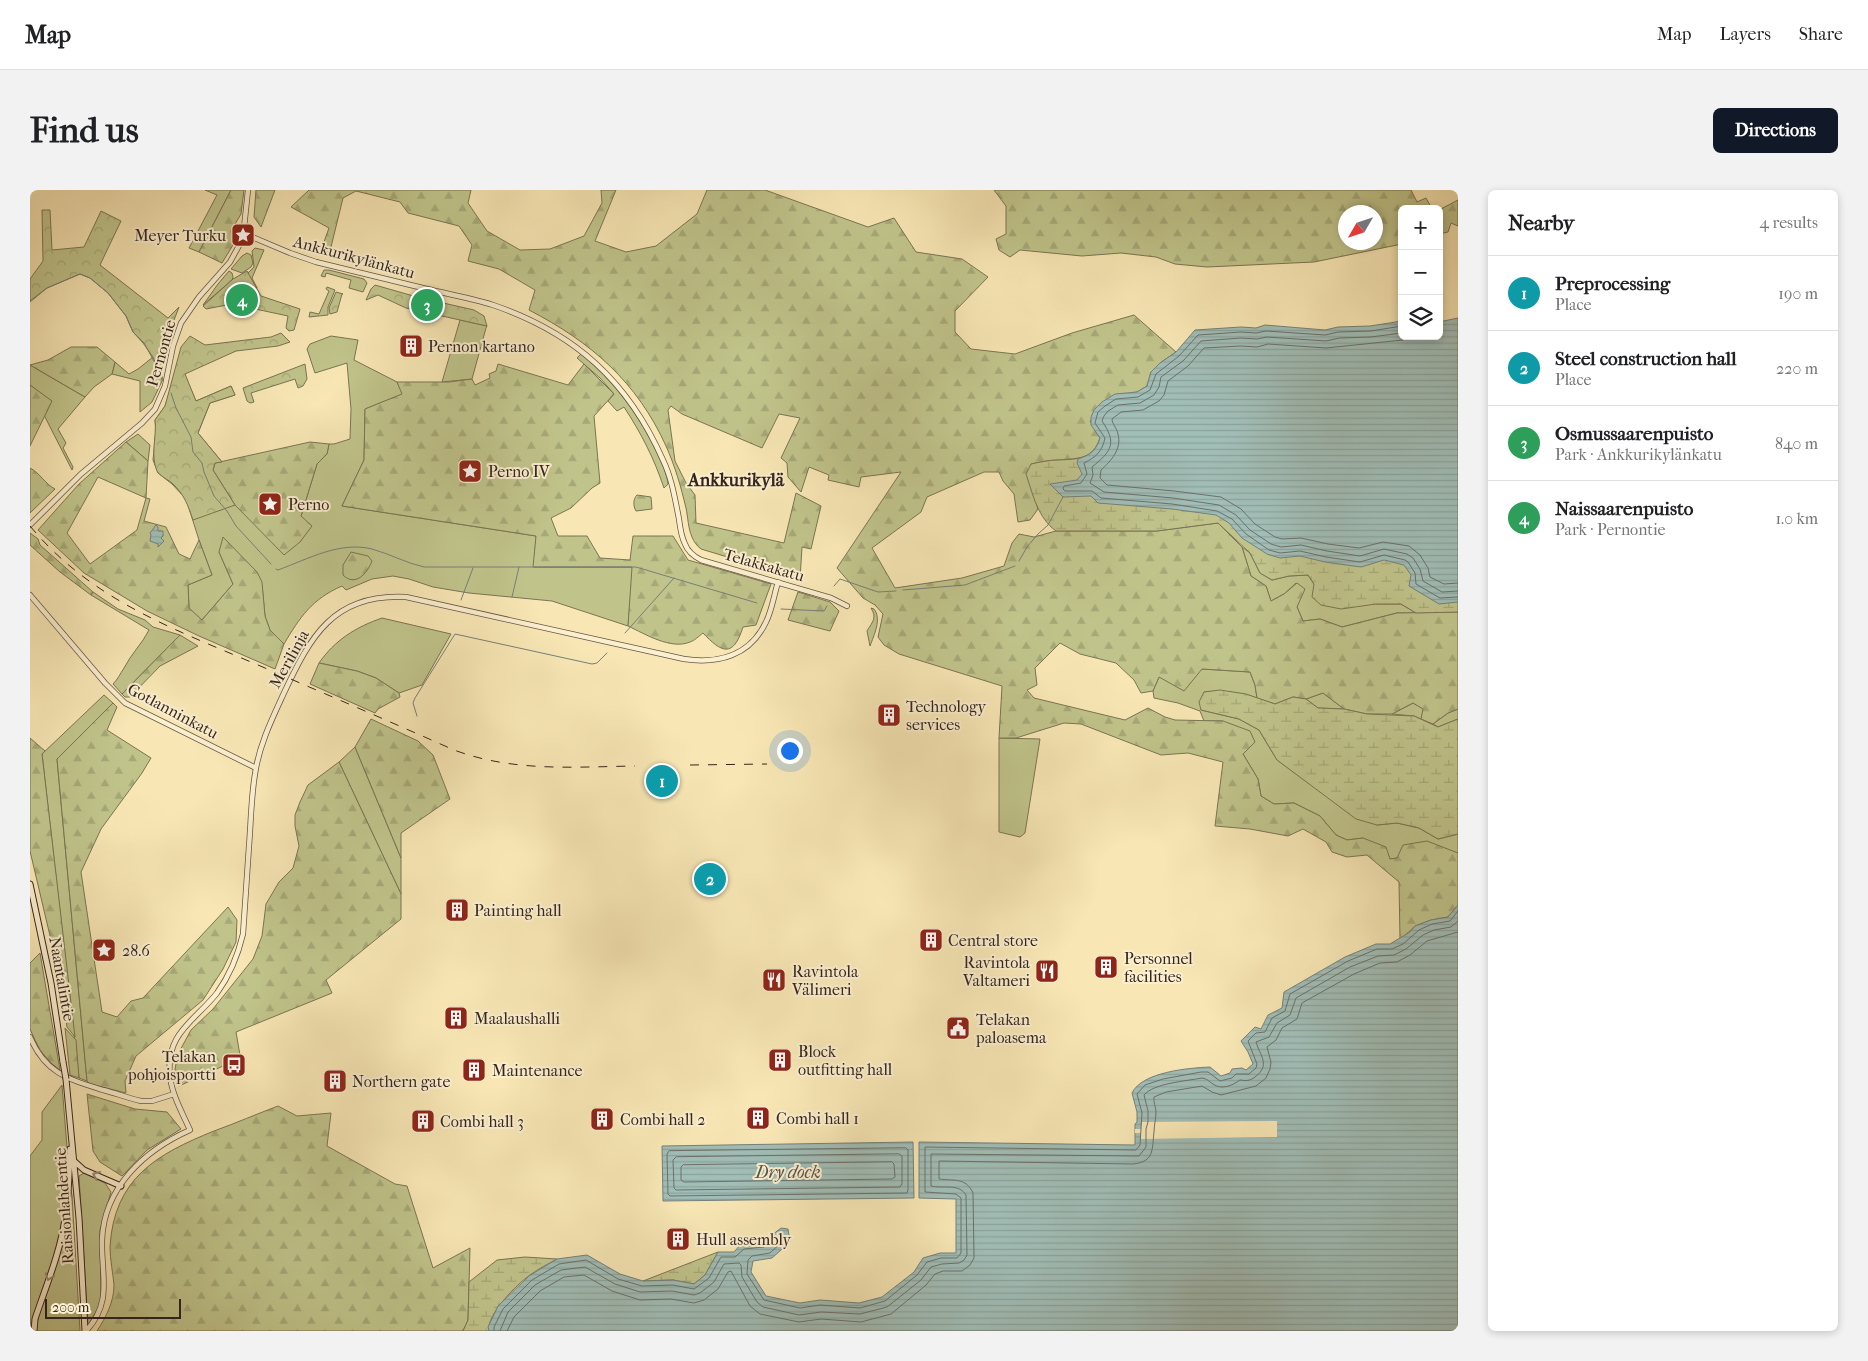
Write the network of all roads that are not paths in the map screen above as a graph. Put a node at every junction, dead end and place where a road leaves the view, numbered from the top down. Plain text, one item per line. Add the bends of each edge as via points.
1 (248, 190) edge
2 (244, 228) junction
3 (250, 236) junction
4 (241, 242) junction
5 (30, 525) edge
6 (682, 538) joint
7 (778, 582) junction
8 (30, 595) edge
9 (847, 606) dead end
10 (256, 768) junction
11 (30, 884) edge
12 (30, 1037) edge
13 (66, 1079) joint
14 (174, 1094) junction
15 (71, 1126) junction
16 (74, 1161) junction
17 (121, 1186) junction
18 (34, 1331) edge
19 (86, 1331) edge

1 - 2 street
2 - 3 street via 249,230
2 - 4 street via 236,233
3 - 4 street
3 - 6 street, Ankkurikylänkatu via 316,262 491,305 542,325 571,344 623,391 648,430 669,475
4 - 5 street, Pernontie via 230,262 181,323 165,386 155,409 81,474
6 - 7 street, Telakkakatu via 692,555 701,560
7 - 9 street, Telakkakatu
7 - 10 street, Merilinja via 768,616 758,635 739,652 710,661 684,659 422,599 388,596 362,601 332,618 309,642 267,730
8 - 10 street, Gotlanninkatu via 125,703
10 - 14 street, Merilinja via 239,951 222,986 187,1023 176,1041 170,1067
11 - 13 main road, Naantalintie, bridge via 51,983
12 - 14 street via 36,1051 48,1065 74,1082 141,1101
13 - 15 main road, Raisionlahdentie
14 - 17 street, Merilinja via 190,1130 160,1144 124,1179
15 - 16 main road, Raisionlahdentie
15 -> 18 main road via 66,1217
17 -> 16 main road via 84,1170
16 - 19 main road, Raisionlahdentie
17 - 19 street via 111,1203 103,1233 104,1298 98,1315

